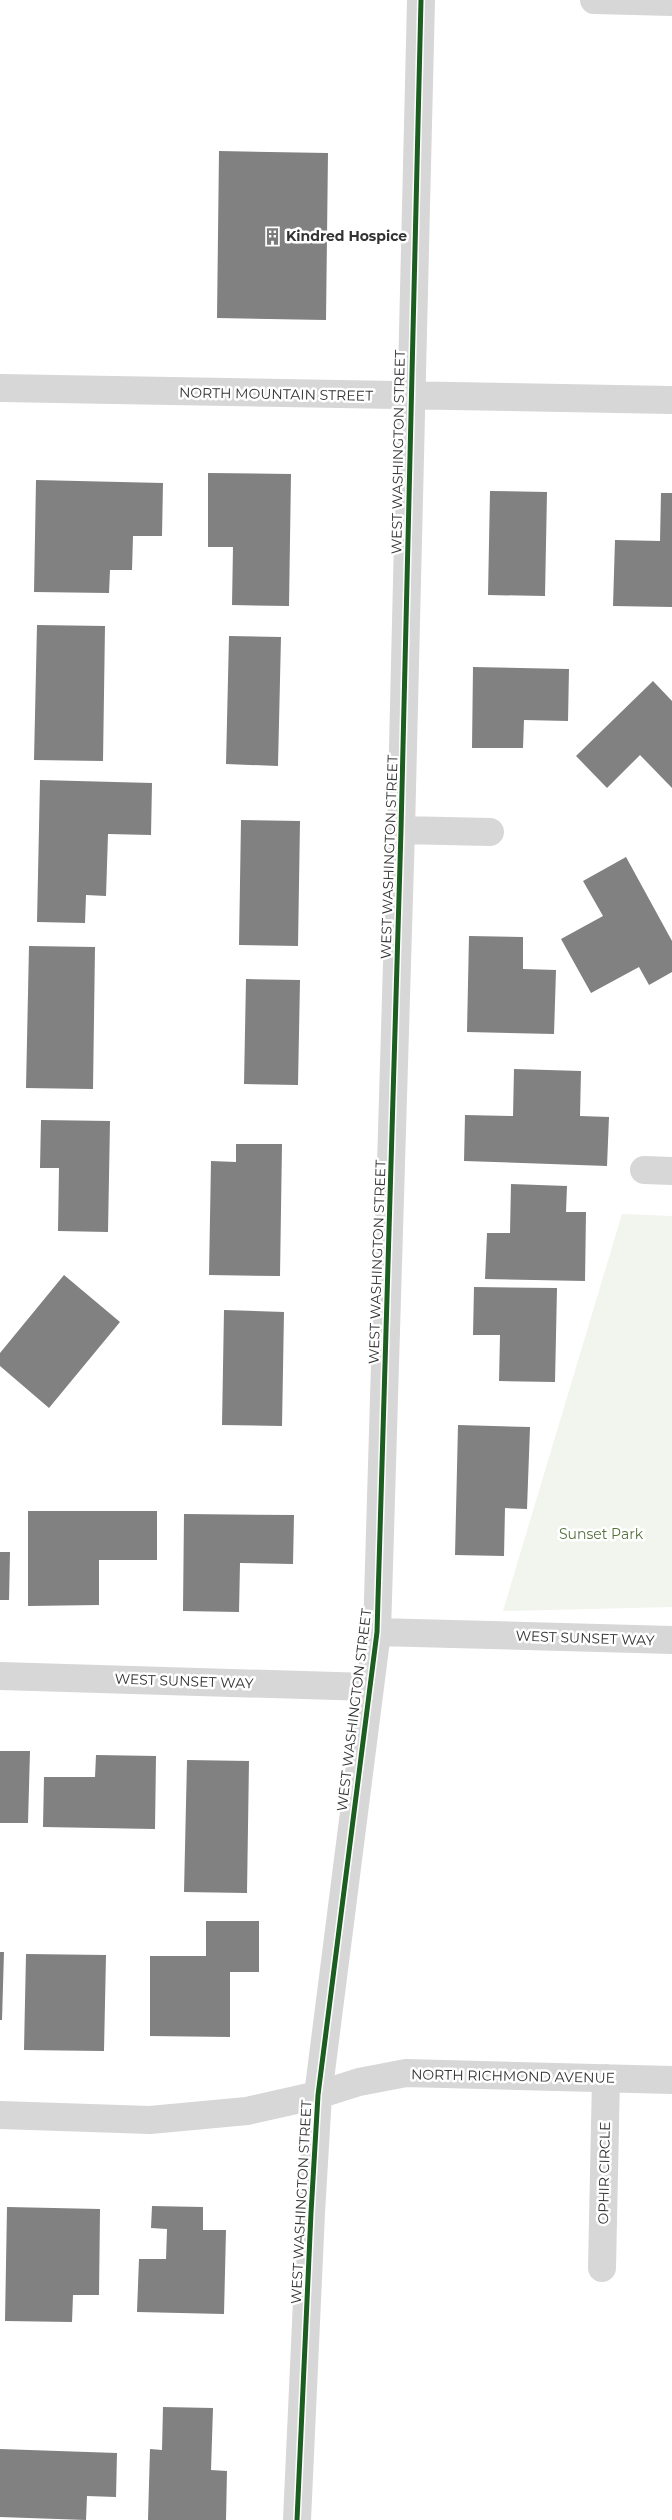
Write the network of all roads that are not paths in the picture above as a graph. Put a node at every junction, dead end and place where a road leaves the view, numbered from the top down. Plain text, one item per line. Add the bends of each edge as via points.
1 (421, 0) edge
2 (594, 0) edge
3 (672, 2) edge
4 (0, 388) edge
5 (410, 397) junction
6 (672, 400) edge
7 (401, 830) junction
8 (490, 832) dead end
9 (644, 1170) dead end
10 (672, 1171) edge
11 (377, 1632) junction
12 (672, 1640) edge
13 (0, 1676) edge
14 (369, 1687) junction
15 (606, 2078) junction
16 (672, 2080) edge
17 (318, 2095) junction
18 (0, 2115) edge
19 (602, 2268) dead end
20 (297, 2520) edge

1 - 5 street, WEST WASHINGTON STREET
2 - 3 street
4 - 5 street, NORTH MOUNTAIN STREET
5 - 6 street, NORTH MOUNTAIN STREET
5 - 7 street, WEST WASHINGTON STREET
7 - 8 street
7 - 11 street, WEST WASHINGTON STREET
9 - 10 street
11 - 12 street, WEST SUNSET WAY
11 - 14 street, WEST WASHINGTON STREET
13 - 14 street, WEST SUNSET WAY
14 - 17 street, WEST WASHINGTON STREET
15 - 16 street, NORTH RICHMOND AVENUE
15 - 17 street, NORTH RICHMOND AVENUE via 406,2073
15 - 19 street, OPHIR CIRCLE
17 - 18 street, NORTH RICHMOND AVENUE via 247,2111 150,2120
17 - 20 street, WEST WASHINGTON STREET

